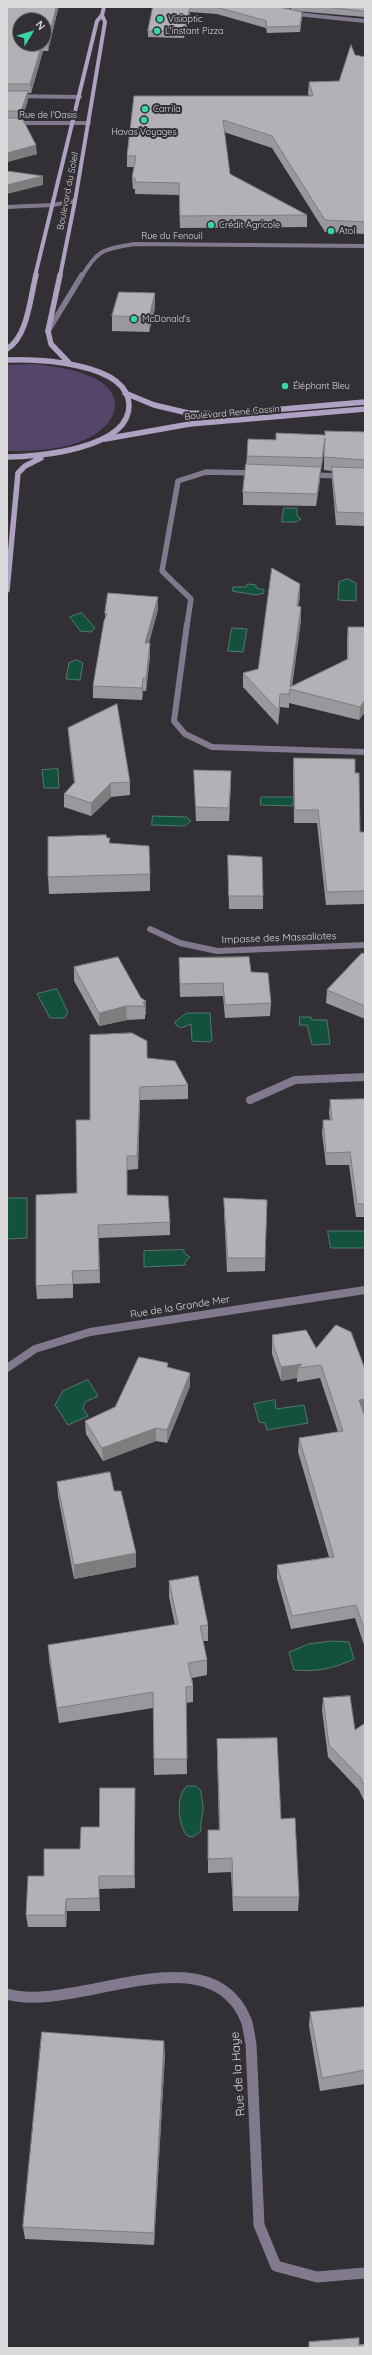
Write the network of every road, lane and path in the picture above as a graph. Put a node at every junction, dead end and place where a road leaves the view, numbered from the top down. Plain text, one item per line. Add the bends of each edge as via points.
1 (104, 7) edge
2 (288, 7) edge
3 (102, 15) junction
4 (365, 21) edge
5 (7, 96) edge
6 (80, 97) junction
7 (7, 123) edge
8 (72, 123) junction
9 (89, 123) junction
10 (75, 201) junction
11 (53, 205) junction
12 (7, 207) edge
13 (365, 246) edge
14 (48, 331) junction
15 (7, 349) edge
16 (7, 360) edge
17 (69, 363) junction
18 (125, 393) junction
19 (365, 402) edge
20 (365, 409) edge
21 (101, 440) junction
22 (46, 456) junction
23 (7, 457) edge
24 (265, 473) edge
25 (303, 475) edge
26 (350, 476) edge
27 (7, 590) edge
28 (365, 752) edge
29 (150, 929) dead end
30 (365, 946) edge
31 (365, 1078) edge
32 (250, 1100) dead end
33 (365, 1290) edge
34 (7, 1368) edge
35 (7, 1994) edge
36 (365, 2273) edge

1 - 3 main road, Boulevard du Soleil
2 - 4 street via 286,13
3 - 6 main road, Boulevard du Soleil via 97,21
3 - 9 main road, Boulevard du Soleil via 105,22
5 - 6 street
6 - 8 main road, Boulevard du Soleil
7 - 8 street, Rue de l'Oasis
8 - 9 street, Rue de l'Oasis
8 - 11 main road, Boulevard du Soleil
9 - 10 main road, Boulevard du Soleil
10 - 11 street
10 - 14 main road, Boulevard du Soleil
11 - 12 street
11 - 15 main road, Boulevard du Soleil via 22,330 15,344
13 - 14 street, Rue du Fenouil via 162,243 119,245 103,250 93,257
14 - 17 main road via 51,344
16 - 17 main road via 44,359
17 - 18 main road via 94,370 113,380
18 - 19 main road, Boulevard René Cassin via 154,405 188,413 225,414
18 - 21 main road via 129,405 126,417 117,429
20 - 21 main road, Boulevard René Cassin via 190,424
21 - 22 main road via 76,450
22 - 23 main road
22 - 27 main road via 25,466 18,473
24 - 28 street via 211,471 188,475 178,481 162,571 191,599 174,721 185,734 212,747
25 - 26 street
29 - 30 street, Impasse des Massaliotes via 180,944 217,951
31 - 32 street via 295,1080
33 - 34 street, Rue de la Grande Mer via 90,1332 37,1347 18,1357
35 - 36 street, Rue de la Haye via 39,1998 168,1978 192,1978 214,1986 234,2000 246,2020 251,2044 259,2225 276,2266 317,2277

